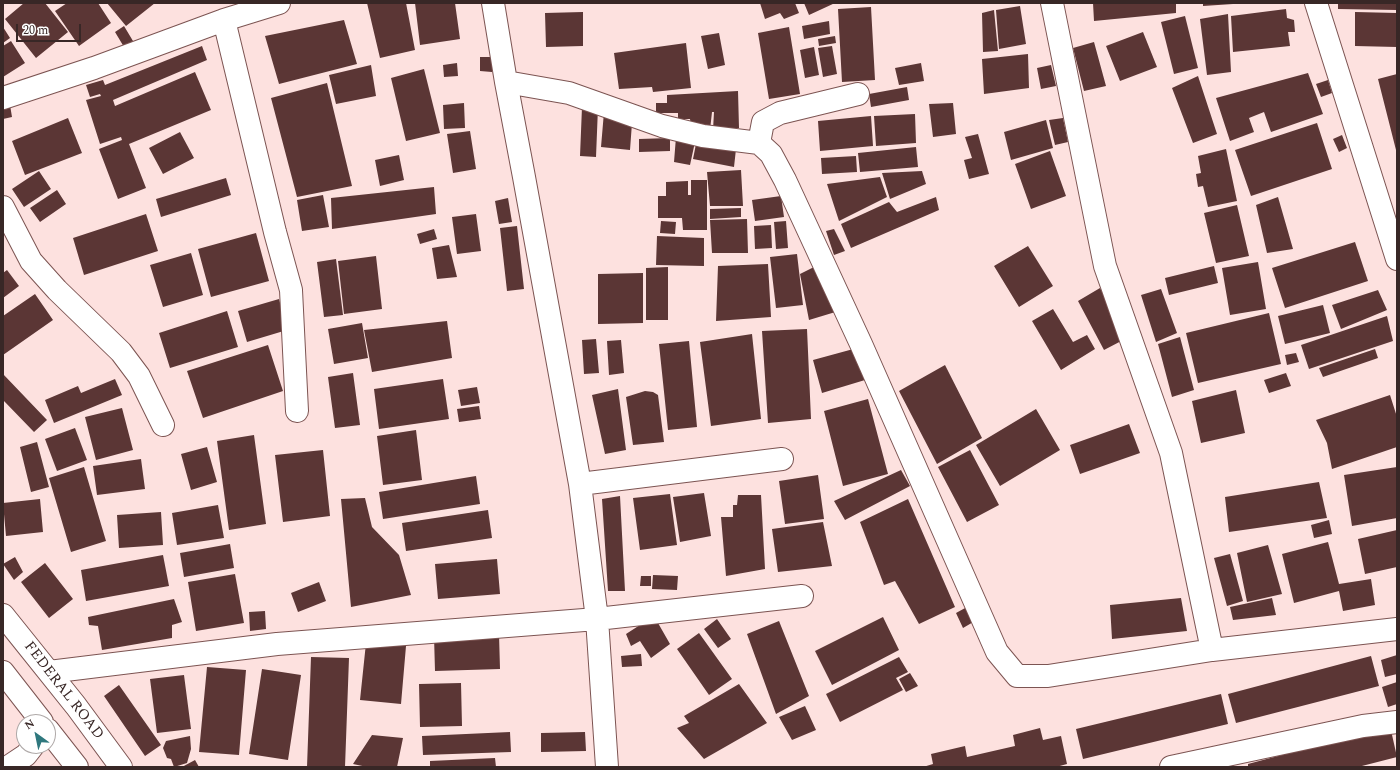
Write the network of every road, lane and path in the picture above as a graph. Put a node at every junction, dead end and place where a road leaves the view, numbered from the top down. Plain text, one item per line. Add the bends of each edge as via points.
1 (279, 3) edge
2 (493, 3) edge
3 (1052, 3) edge
4 (1316, 3) edge
5 (224, 20) junction
6 (506, 82) junction
7 (858, 94) dead end
8 (3, 98) edge
9 (759, 143) junction
10 (3, 207) edge
11 (1397, 259) edge
12 (297, 411) dead end
13 (163, 425) dead end
14 (782, 459) dead end
15 (580, 484) junction
16 (802, 596) dead end
17 (3, 615) edge
18 (597, 619) junction
19 (1397, 629) edge
20 (1212, 650) junction
21 (3, 672) edge
22 (49, 672) junction
23 (36, 714) edge
24 (1397, 722) edge
25 (56, 740) edge
26 (27, 754) edge
27 (8, 767) edge
28 (77, 767) edge
29 (121, 767) edge
30 (607, 767) edge
31 (1172, 767) edge

1 - 5 street
2 - 6 street
3 - 20 street via 1105,266 1171,453
4 - 11 street
5 - 8 street
5 - 12 street via 291,290
6 - 9 street via 569,93 662,126 703,136
6 - 15 street
7 - 9 street via 780,113 763,122
9 - 20 street via 771,154 785,180 861,344 997,652 1018,676 1048,676
10 - 13 street via 31,261 121,352 139,376
14 - 15 street
15 - 18 street
16 - 18 street
17 - 22 street, FEDERAL ROAD
18 - 22 street via 277,644
18 - 30 street
19 - 20 street
21 - 23 street
22 - 29 street, FEDERAL ROAD
24 - 31 street via 1363,726
25 - 28 street
26 - 27 street

